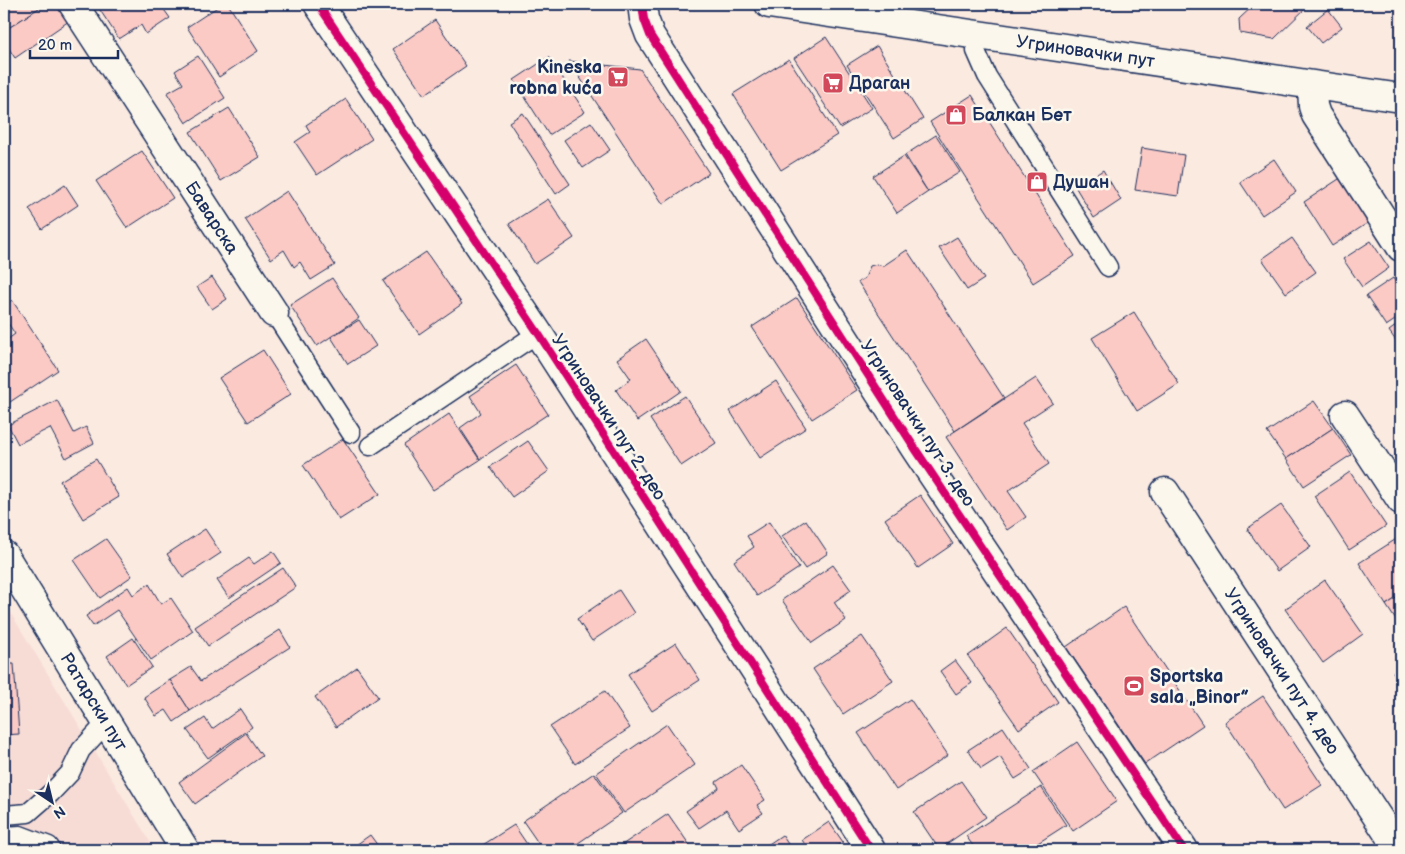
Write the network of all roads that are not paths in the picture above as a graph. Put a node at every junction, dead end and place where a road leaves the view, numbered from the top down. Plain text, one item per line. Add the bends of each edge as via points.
1 (73, 4) edge
2 (318, 4) edge
3 (642, 4) edge
4 (769, 4) edge
5 (833, 9) edge
6 (977, 36) junction
7 (1312, 86) junction
8 (1401, 98) edge
9 (1401, 247) edge
10 (1108, 266) dead end
11 (274, 313) joint
12 (538, 333) junction
13 (1345, 415) dead end
14 (351, 433) dead end
15 (370, 446) dead end
16 (1165, 492) dead end
17 (1401, 500) edge
18 (4, 555) edge
19 (108, 721) junction
20 (4, 815) edge
21 (4, 836) edge
22 (51, 850) edge
23 (185, 850) edge
24 (871, 850) edge
25 (1184, 850) edge
26 (1398, 850) edge

1 - 11 street, Баварска
2 - 12 street, Угриновачки пут 2. део
3 - 25 street, Угриновачки пут 3. део via 650,35 820,301
4 - 5 street, Угриновачки пут
5 - 6 street, Угриновачки пут
6 - 7 street, Угриновачки пут
6 - 10 lane via 976,51 987,76
7 - 8 street, Угриновачки пут
7 - 9 street via 1312,106 1316,115
11 - 14 lane, Баварска
12 - 15 lane
12 - 24 street, Угриновачки пут 2. део
13 - 17 street
16 - 26 street, Угриновачки пут 4. део
18 - 19 street, Ратарски пут
19 - 20 lane via 85,745 70,773 51,793 28,812
19 - 23 street, Ратарски пут
21 - 22 lane via 20,835 49,846

